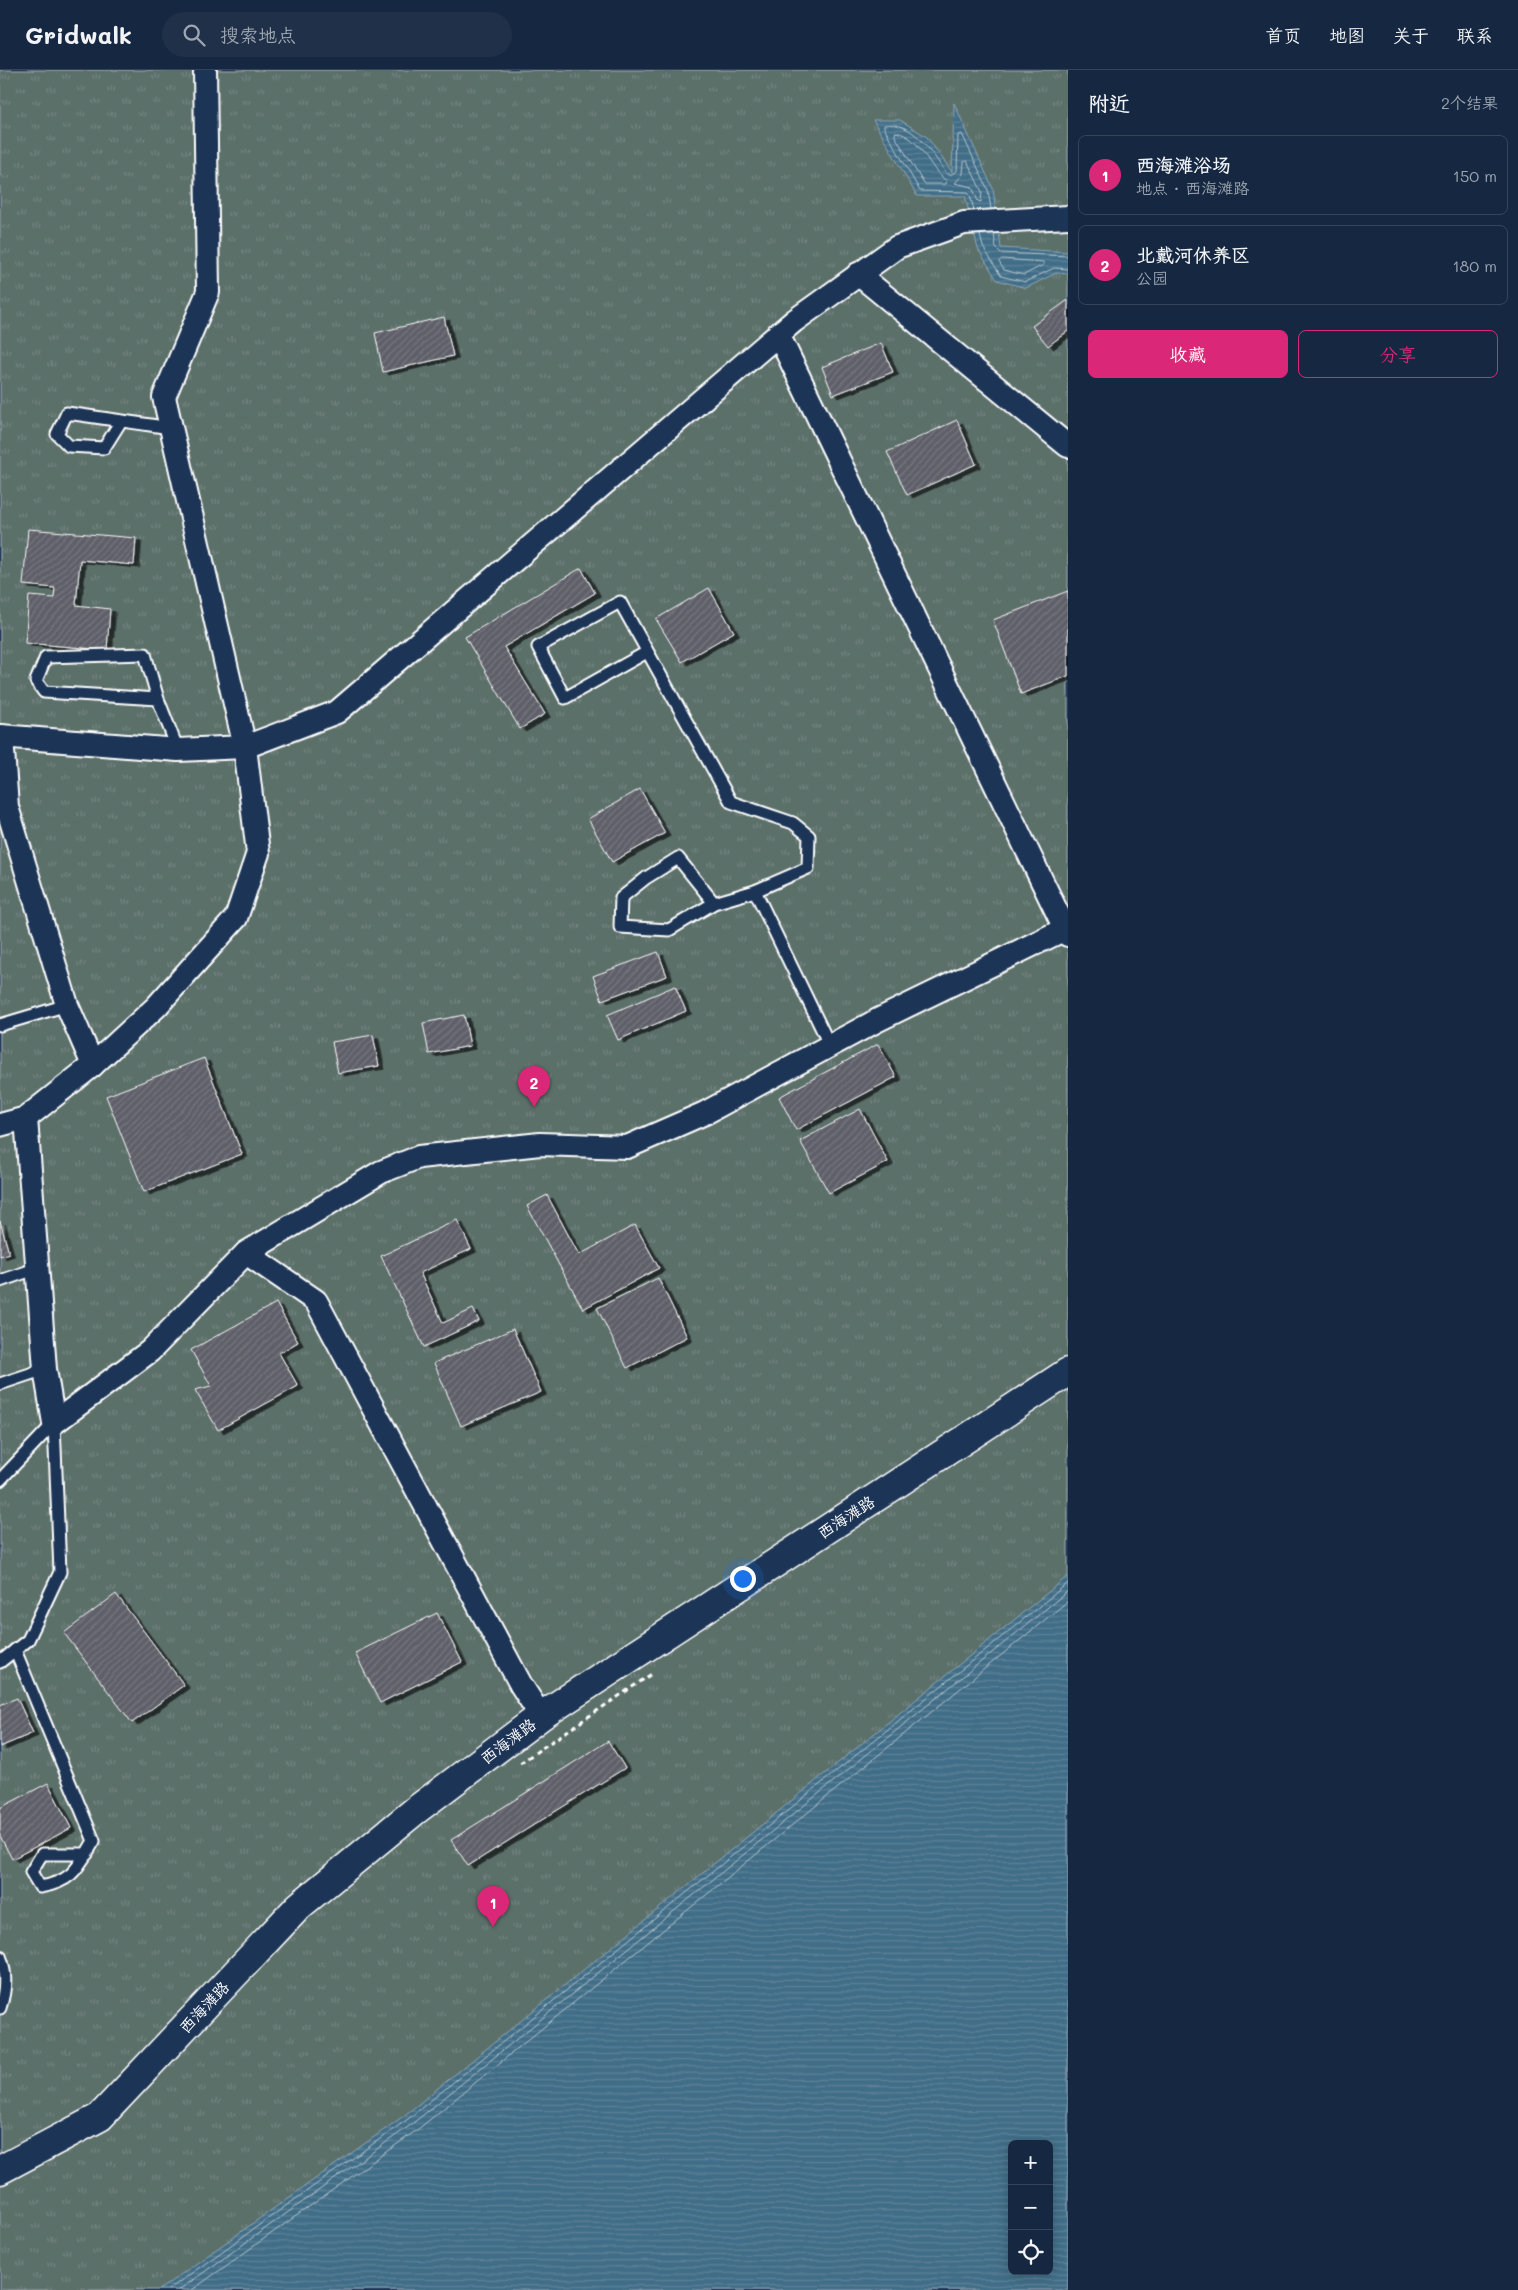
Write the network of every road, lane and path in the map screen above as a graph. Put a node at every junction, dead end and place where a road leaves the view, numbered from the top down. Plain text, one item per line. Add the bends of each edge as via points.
1 (205, 70) edge
2 (1068, 217) edge
3 (858, 274) junction
4 (778, 334) junction
5 (121, 421) junction
6 (171, 428) junction
7 (1068, 446) edge
8 (647, 652) junction
9 (158, 699) junction
10 (1, 736) edge
11 (245, 746) junction
12 (178, 750) junction
13 (3, 808) edge
14 (755, 891) junction
15 (714, 903) junction
16 (1066, 932) edge
17 (67, 1005) junction
18 (0, 1025) edge
19 (830, 1046) junction
20 (93, 1065) junction
21 (26, 1118) junction
22 (0, 1125) edge
23 (246, 1253) junction
24 (38, 1268) junction
25 (0, 1281) edge
26 (45, 1369) junction
27 (1068, 1372) edge
28 (0, 1384) edge
29 (54, 1423) junction
30 (0, 1480) edge
31 (15, 1650) junction
32 (0, 1662) edge
33 (657, 1670) dead end
34 (541, 1716) junction
35 (518, 1764) dead end
36 (87, 1854) junction
37 (0, 1956) edge
38 (1, 2001) edge
39 (0, 2170) edge

1 - 6 street via 208,292 164,397
2 - 3 street via 964,223 897,247
3 - 4 street
3 - 7 street
4 - 11 street via 337,712
4 - 16 street
5 - 5 lane via 67,413 57,434 69,446 104,448
5 - 6 lane
6 - 11 street
8 - 8 lane via 620,602 538,647 565,698
8 - 14 lane via 731,802 793,822 809,836 808,868
9 - 9 lane via 145,654 46,657 36,681 44,692
9 - 12 lane
10 - 12 street
10 - 13 street
11 - 12 street
11 - 20 street via 258,853 236,918 156,1007
13 - 17 street
14 - 15 lane
14 - 19 lane
15 - 15 lane via 678,858 622,898 620,927 669,930
16 - 19 street via 878,1020
17 - 18 lane
17 - 20 street
19 - 23 street via 705,1114 627,1147 540,1144 419,1157 381,1172
20 - 21 street
21 - 22 street
21 - 24 street
23 - 29 street via 150,1351
23 - 34 street via 316,1301 517,1677
24 - 25 lane
24 - 26 street
26 - 28 lane
26 - 29 street
27 - 34 main road, 西海滩路
29 - 30 lane
29 - 31 lane via 60,1572 28,1640
31 - 32 lane
31 - 36 lane via 94,1842
33 - 35 path
34 - 39 main road, 西海滩路 via 416,1810 299,1906 100,2117
36 - 36 lane via 76,1871 57,1885 40,1887 31,1872 42,1854
37 - 38 lane via 6,1970

